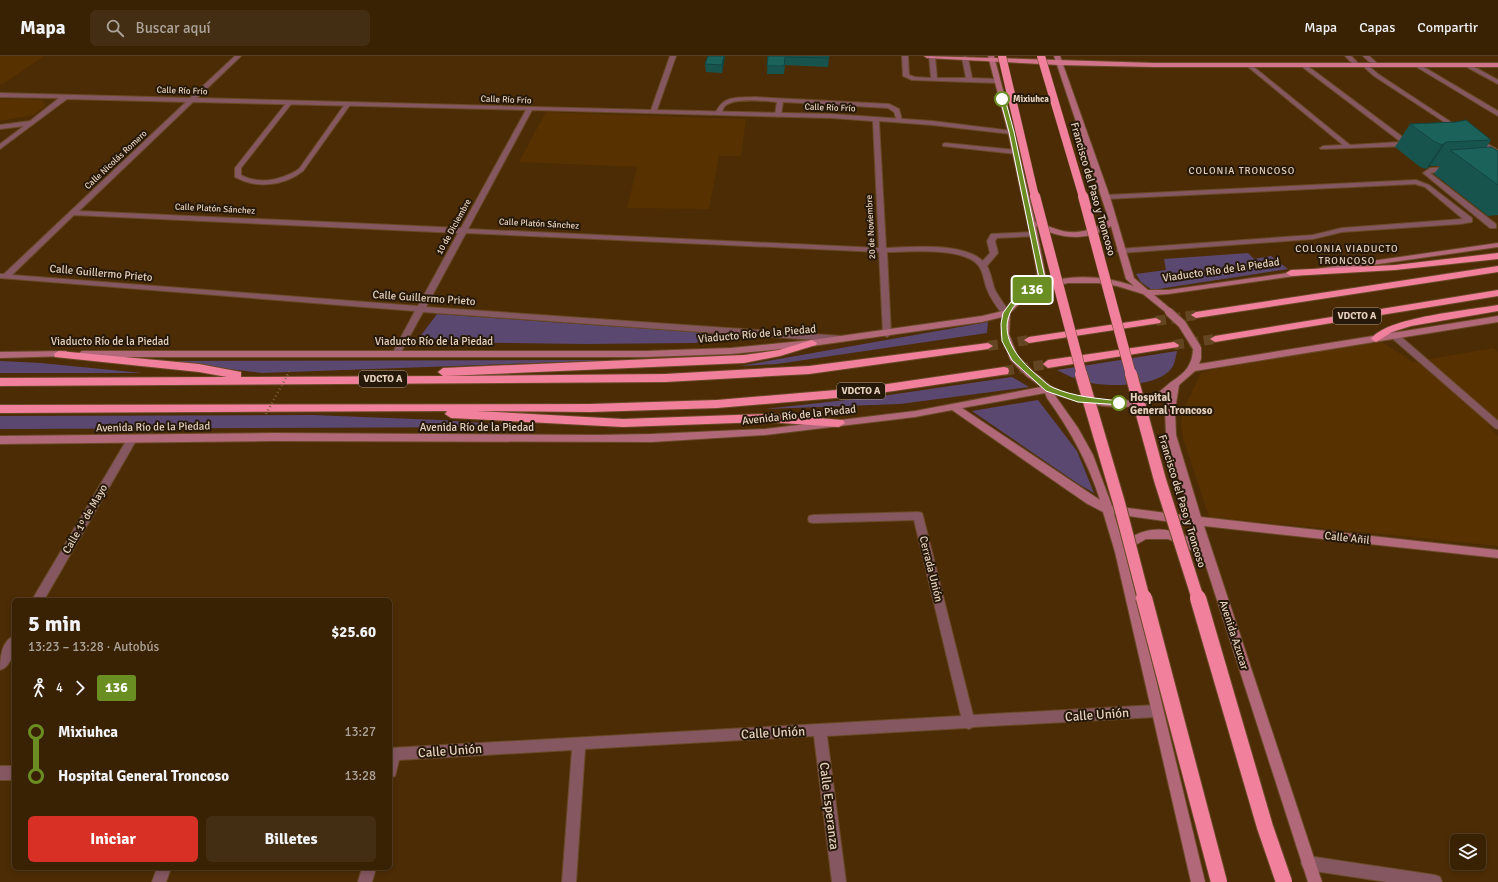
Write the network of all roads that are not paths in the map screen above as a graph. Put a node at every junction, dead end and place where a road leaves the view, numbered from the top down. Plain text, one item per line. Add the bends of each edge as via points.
1 (238, 56) edge
2 (673, 56) edge
3 (905, 56) edge
4 (927, 56) edge
5 (932, 56) edge
6 (1041, 56) edge
7 (1348, 56) edge
8 (1366, 56) edge
9 (995, 57) edge
10 (965, 58) junction
11 (1058, 59) edge
12 (1249, 65) junction
13 (1303, 65) junction
14 (1357, 65) junction
15 (1365, 65) junction
16 (1376, 65) junction
17 (1417, 65) junction
18 (1468, 65) junction
19 (1498, 65) edge
20 (934, 79) junction
21 (969, 80) junction
22 (997, 81) junction
23 (1498, 82) edge
24 (0, 95) edge
25 (65, 97) junction
26 (780, 100) junction
27 (192, 101) junction
28 (830, 102) junction
29 (289, 103) junction
30 (347, 105) junction
31 (529, 110) junction
32 (653, 112) junction
33 (718, 114) junction
34 (1498, 114) edge
35 (778, 115) junction
36 (831, 116) junction
37 (876, 119) junction
38 (899, 120) junction
39 (31, 123) junction
40 (0, 127) edge
41 (1011, 132) junction
42 (945, 145) dead end
43 (1349, 146) junction
44 (0, 147) edge
45 (1323, 148) dead end
46 (1016, 152) junction
47 (1498, 152) edge
48 (1457, 169) edge
49 (1106, 197) junction
50 (73, 213) junction
51 (1030, 219) junction
52 (1113, 221) junction
53 (1493, 226) dead end
54 (463, 231) junction
55 (1034, 234) junction
56 (1498, 244) edge
57 (882, 250) junction
58 (1121, 251) junction
59 (1498, 256) edge
60 (983, 266) junction
61 (1498, 269) edge
62 (1291, 273) junction
63 (3, 276) edge
64 (1038, 288) junction
65 (1143, 292) junction
66 (1498, 293) edge
67 (1498, 308) edge
68 (420, 309) junction
69 (1006, 313) junction
70 (1196, 315) tunnel mouth
71 (1498, 319) edge
72 (1156, 321) tunnel mouth
73 (1391, 332) junction
74 (887, 334) junction
75 (1215, 338) tunnel mouth
76 (846, 339) junction
77 (1376, 339) joint
78 (1029, 340) tunnel mouth
79 (812, 344) junction
80 (1174, 345) tunnel mouth
81 (988, 346) tunnel mouth
82 (59, 354) junction
83 (396, 354) junction
84 (0, 355) edge
85 (1048, 364) tunnel mouth
86 (1192, 368) junction
87 (1004, 371) tunnel mouth
88 (375, 379) junction
89 (271, 380) junction
90 (0, 382) edge
91 (1179, 382) junction
92 (1049, 389) junction
93 (417, 406) junction
94 (952, 406) junction
95 (0, 409) edge
96 (839, 423) junction
97 (1498, 426) edge
98 (132, 439) junction
99 (0, 440) edge
100 (1107, 508) junction
101 (813, 519) dead end
102 (1197, 521) junction
103 (1120, 552) junction
104 (1498, 554) edge
105 (1211, 562) junction
106 (39, 598) edge
107 (12, 644) edge
108 (0, 665) edge
109 (1156, 711) junction
110 (969, 723) junction
111 (820, 730) junction
112 (579, 743) junction
113 (392, 754) edge
114 (0, 773) edge
115 (12, 773) edge
116 (1308, 864) junction
117 (163, 870) edge
118 (368, 870) edge
119 (159, 882) edge
120 (365, 882) edge
121 (569, 882) edge
122 (839, 882) edge
123 (1198, 882) edge
124 (1219, 882) edge
125 (1284, 882) edge
126 (1315, 882) edge
127 (1435, 882) edge

1 - 27 street, Calle Nicolás Romero
2 - 32 street
3 - 20 street via 906,76 914,79
4 - 5 main road
5 - 10 main road
5 - 20 street
6 - 125 highway, Francisco del Paso y Troncoso, bridge via 1077,175 1160,480 1196,591 1264,827
7 - 14 street
8 - 16 street
9 - 10 main road
9 - 11 main road
9 - 22 main road
9 - 124 highway, bridge via 1086,395 1119,503
10 - 21 street
11 - 12 main road
11 - 49 main road, Francisco del Paso y Troncoso
12 - 13 main road
12 - 43 street
13 - 14 main road
13 - 43 street via 1411,144
14 - 15 main road
15 - 16 main road
15 - 47 street via 1376,75
16 - 17 main road
17 - 18 main road
17 - 34 street
18 - 19 main road
18 - 23 street
20 - 21 street
21 - 22 street
22 - 41 main road
24 - 25 street, Calle Río Frío
25 - 27 street, Calle Río Frío
25 - 39 street
26 - 28 street
26 - 33 street via 732,100 722,105
26 - 35 street
27 - 29 street, Calle Río Frío
27 - 50 street, Calle Nicolás Romero
28 - 36 street
28 - 38 street via 889,106 899,113
29 - 30 street, Calle Río Frío
29 - 30 street via 238,168 237,176 244,181 277,181 296,174
30 - 31 street, Calle Río Frío
31 - 32 street, Calle Río Frío
31 - 54 street, 10 de Diciembre
32 - 33 street, Calle Río Frío
33 - 35 street, Calle Río Frío
35 - 36 street, Calle Río Frío
36 - 37 street, Calle Río Frío
37 - 38 street, Calle Río Frío
37 - 57 street, 20 de Noviembre
38 - 41 street, Calle Río Frío
39 - 40 street
39 - 44 street
41 - 46 main road
42 - 46 street
43 - 45 street
46 - 51 main road
48 - 53 street via 1430,170 1426,173
49 - 52 main road, Francisco del Paso y Troncoso
49 - 58 street via 1416,182 1427,186 1469,220 1342,230 1313,237
50 - 54 street, Calle Platón Sánchez
50 - 63 street, Calle Nicolás Romero
51 - 52 main road via 1049,230 1073,234 1096,231
51 - 55 main road
52 - 58 main road, Francisco del Paso y Troncoso
54 - 57 street, Calle Platón Sánchez
54 - 68 street, 10 de Diciembre
55 - 60 street via 994,236 994,253
55 - 64 main road via 1042,278
56 - 62 main road, Viaducto Río de la Piedad
57 - 60 street, Calle Platón Sánchez via 963,253 975,258
57 - 74 street, 20 de Noviembre
58 - 65 main road, Francisco del Paso y Troncoso via 1130,279
59 - 62 highway via 1391,269
60 - 69 street via 991,290
61 - 70 highway, VDCTO A
62 - 65 main road, Viaducto Río de la Piedad via 1168,292
63 - 68 street, Calle Guillermo Prieto
64 - 65 main road, Viaducto Río de la Piedad via 1088,280 1112,282
64 - 69 main road, Viaducto Río de la Piedad via 1018,299
65 - 86 main road, Francisco del Paso y Troncoso, bridge via 1182,324 1197,348 1197,359
66 - 75 highway, VDCTO A
67 - 73 highway via 1410,324
68 - 76 street, Calle Guillermo Prieto
68 - 83 street, 10 de Diciembre
69 - 74 main road, Viaducto Río de la Piedad
69 - 92 main road, bridge via 1005,335 1014,358
71 - 73 main road
72 - 78 highway
73 - 77 highway
73 - 97 street
74 - 76 main road, Viaducto Río de la Piedad
76 - 79 main road, Viaducto Río de la Piedad
77 - 86 main road
79 - 83 main road, Viaducto Río de la Piedad via 731,351 646,354
79 - 88 highway via 744,360 473,370
80 - 85 highway
81 - 88 highway, VDCTO A via 856,365 729,376
82 - 83 main road, Viaducto Río de la Piedad
82 - 84 main road, Viaducto Río de la Piedad
82 - 89 highway via 199,368
86 - 91 main road, Francisco del Paso y Troncoso
87 - 93 highway, VDCTO A via 860,392 717,404 606,408
88 - 89 highway, VDCTO A
89 - 90 highway, VDCTO A
91 - 92 main road via 1157,397 1128,403 1084,400
91 - 102 main road, Avenida Azucar via 1170,410 1171,435
92 - 94 main road
92 - 100 main road via 1050,396 1081,442 1095,472
93 - 95 highway, VDCTO A
93 - 96 highway via 438,413 568,421 622,423 767,418
94 - 96 main road, Avenida Río de la Piedad via 915,414
94 - 100 main road, Calle Añil via 1090,500
96 - 98 main road, Avenida Río de la Piedad via 765,432 652,438
98 - 99 main road, Avenida Río de la Piedad
98 - 106 street, Calle 1º de Mayo
100 - 102 main road, Calle Añil
100 - 103 main road
101 - 110 street, Cerrada Unión via 918,516
102 - 104 main road, Calle Añil
102 - 105 main road, Avenida Azucar
103 - 105 main road via 1132,539 1140,535 1161,533 1184,539
103 - 109 main road
105 - 116 main road, Avenida Azucar
107 - 108 street
109 - 110 street, Calle Unión
109 - 123 main road
110 - 111 street, Calle Unión
111 - 112 street, Calle Unión
111 - 122 street, Calle Esperanza
112 - 113 street, Calle Unión
112 - 121 street
114 - 115 street
116 - 126 main road, Avenida Azucar
116 - 127 street
117 - 119 street
118 - 120 street

